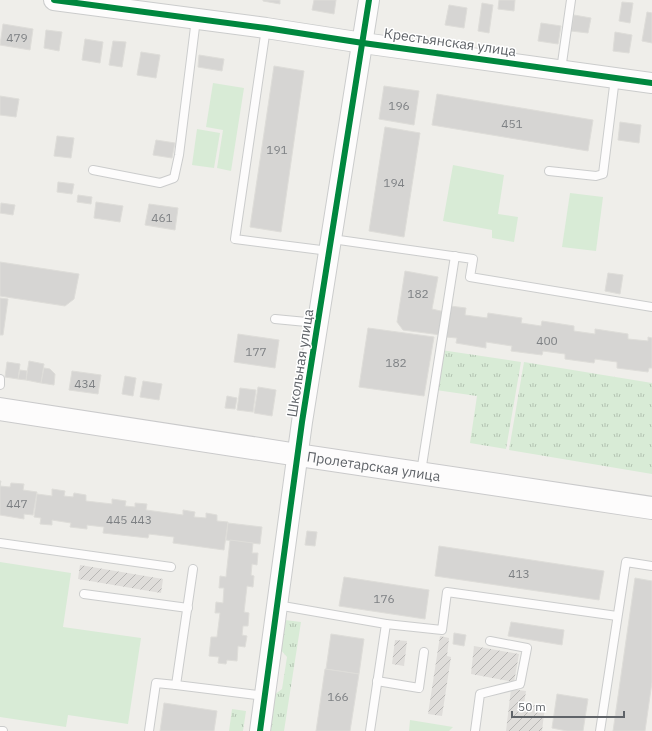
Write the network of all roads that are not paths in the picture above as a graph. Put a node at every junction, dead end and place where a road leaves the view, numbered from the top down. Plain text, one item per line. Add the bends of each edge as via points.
1 (54, 0) edge
2 (369, 0) edge
3 (572, 0) edge
4 (118, 4) edge
5 (196, 19) junction
6 (266, 28) junction
7 (363, 43) junction
8 (561, 70) junction
9 (616, 78) junction
10 (652, 83) edge
11 (93, 170) dead end
12 (549, 171) dead end
13 (331, 245) junction
14 (455, 256) junction
15 (652, 307) edge
16 (275, 318) dead end
17 (318, 323) junction
18 (0, 379) edge
19 (0, 385) edge
20 (0, 409) edge
21 (298, 455) junction
22 (421, 473) junction
23 (652, 508) edge
24 (0, 543) edge
25 (171, 566) dead end
26 (652, 566) edge
27 (193, 569) dead end
28 (84, 594) dead end
29 (277, 605) junction
30 (188, 608) junction
31 (617, 616) junction
32 (386, 624) junction
33 (490, 641) dead end
34 (424, 652) dead end
35 (377, 681) junction
36 (176, 685) junction
37 (265, 696) junction
38 (149, 731) edge
39 (260, 731) edge
40 (370, 731) edge
41 (475, 731) edge
42 (600, 731) edge

1 - 4 street, Крестьянская улица
2 - 7 street, Школьная улица
3 - 8 lane
4 - 5 street, Крестьянская улица
5 - 6 street, Крестьянская улица
5 - 11 lane via 174,178 160,183
6 - 7 street, Крестьянская улица
6 - 13 lane via 236,239
7 - 8 street, Крестьянская улица
7 - 13 street, Школьная улица
8 - 9 street, Крестьянская улица
9 - 10 street, Крестьянская улица
9 - 12 lane via 603,174 596,176
13 - 14 lane
13 - 17 street, Школьная улица
14 - 15 lane via 472,259 470,277
14 - 22 lane
16 - 17 lane
17 - 21 street, Школьная улица
18 - 19 lane
20 - 21 main road, Пролетарская улица
21 - 22 main road, Пролетарская улица
21 - 29 street, Школьная улица
22 - 23 main road, Пролетарская улица
24 - 25 lane
26 - 31 lane via 626,562
27 - 30 lane
28 - 30 lane
29 - 32 lane
29 - 37 street, Школьная улица
30 - 36 lane
31 - 32 lane via 447,592 442,630
31 - 42 lane
32 - 35 lane
33 - 41 lane via 526,648 520,684 480,694
34 - 35 lane via 419,688
35 - 40 lane
36 - 37 lane
36 - 38 lane via 156,683
37 - 39 street, Школьная улица

